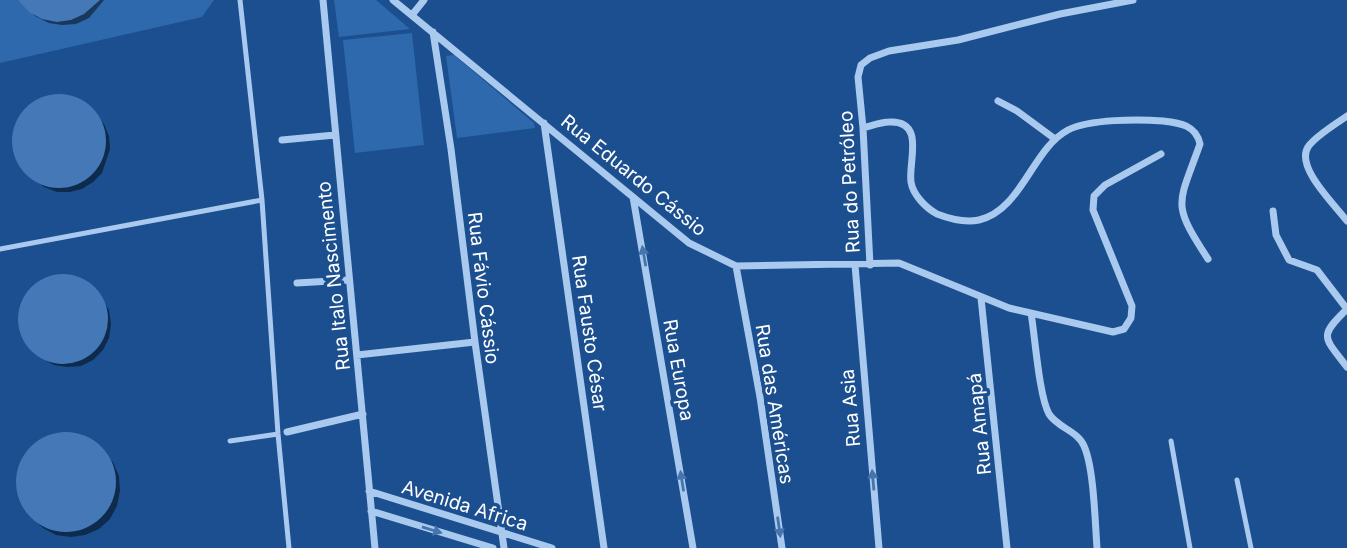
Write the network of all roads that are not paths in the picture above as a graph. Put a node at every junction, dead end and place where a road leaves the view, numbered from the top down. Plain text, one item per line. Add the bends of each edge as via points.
1 (240, 0) edge
2 (323, 0) edge
3 (393, 0) edge
4 (424, 0) edge
5 (1133, 0) edge
6 (1118, 2) edge
7 (412, 15) junction
8 (432, 31) junction
9 (998, 101) dead end
10 (1347, 116) edge
11 (544, 123) junction
12 (863, 128) junction
13 (335, 135) junction
14 (1055, 139) junction
15 (282, 141) dead end
16 (1161, 154) dead end
17 (633, 197) junction
18 (262, 200) junction
19 (1273, 211) dead end
20 (1347, 221) edge
21 (0, 249) edge
22 (1208, 259) dead end
23 (855, 265) junction
24 (870, 265) junction
25 (736, 266) junction
26 (348, 280) junction
27 (297, 283) dead end
28 (981, 298) junction
29 (1347, 309) edge
30 (1031, 313) junction
31 (474, 342) junction
32 (357, 355) junction
33 (1347, 367) edge
34 (363, 414) junction
35 (287, 432) dead end
36 (278, 434) junction
37 (230, 441) dead end
38 (1171, 441) dead end
39 (1237, 480) dead end
40 (369, 491) junction
41 (371, 511) junction
42 (502, 533) junction
43 (289, 547) edge
44 (279, 548) edge
45 (375, 548) edge
46 (493, 548) edge
47 (504, 548) edge
48 (552, 548) edge
49 (604, 548) edge
50 (693, 548) edge
51 (782, 548) edge
52 (879, 548) edge
53 (1007, 548) edge
54 (1097, 548) edge
55 (1190, 548) edge
56 (1251, 548) edge

1 - 18 lane
2 - 13 street, Rua Italo Nascimento
3 - 7 street, Rua Eduardo Cássio
4 - 7 street
5 - 6 street
6 - 12 street, Rua do Petróleo via 870,58 861,65 858,77
7 - 8 street, Rua Eduardo Cássio
8 - 11 street, Rua Eduardo Cássio
8 - 31 street, Rua Fávio Cássio
9 - 14 street
10 - 20 street via 1308,147 1304,160 1308,172
11 - 17 street, Rua Eduardo Cássio
11 - 49 street, Rua Fausto César
12 - 14 street via 891,122 910,130 914,147 911,184 916,194 930,210 965,221 996,214
12 - 24 street, Rua do Petróleo
13 - 15 street
13 - 26 street, Rua Italo Nascimento
14 - 22 street via 1069,129 1106,123 1151,120 1181,123 1192,129 1200,144 1180,207
16 - 30 street, Rua Eduardo Cássio via 1094,196 1093,210 1132,306 1124,329 1113,332
17 - 25 street, Rua Eduardo Cássio via 689,243
50 -> 17 street, Rua Europa
18 - 21 lane
18 - 36 lane
19 - 29 street via 1276,235 1290,260 1317,270
23 - 24 street, Rua Eduardo Cássio
23 - 25 street, Rua Eduardo Cássio
52 -> 23 street, Rua Asia
24 - 28 street, Rua Eduardo Cássio via 899,263
25 -> 51 street, Rua das Américas
26 - 27 street
26 - 32 street, Rua Italo Nascimento
28 - 30 street, Rua Eduardo Cássio
28 - 53 street, Rua Amapá
29 - 33 street via 1328,328 1327,336
30 - 54 street via 1049,413 1084,444
31 - 32 street
31 - 42 street, Rua Fávio Cássio
32 - 34 street, Rua Italo Nascimento
34 - 35 street
34 - 40 street, Rua Italo Nascimento
36 - 37 lane
36 - 43 lane
38 - 55 lane
39 - 56 lane
40 - 41 street, Rua Italo Nascimento
40 - 42 street, Avenida Africa
41 - 45 street, Rua Italo Nascimento
41 -> 46 street, Avenida Africa
42 - 47 street, Rua Fávio Cássio
42 - 48 street, Avenida Africa
43 - 44 lane

